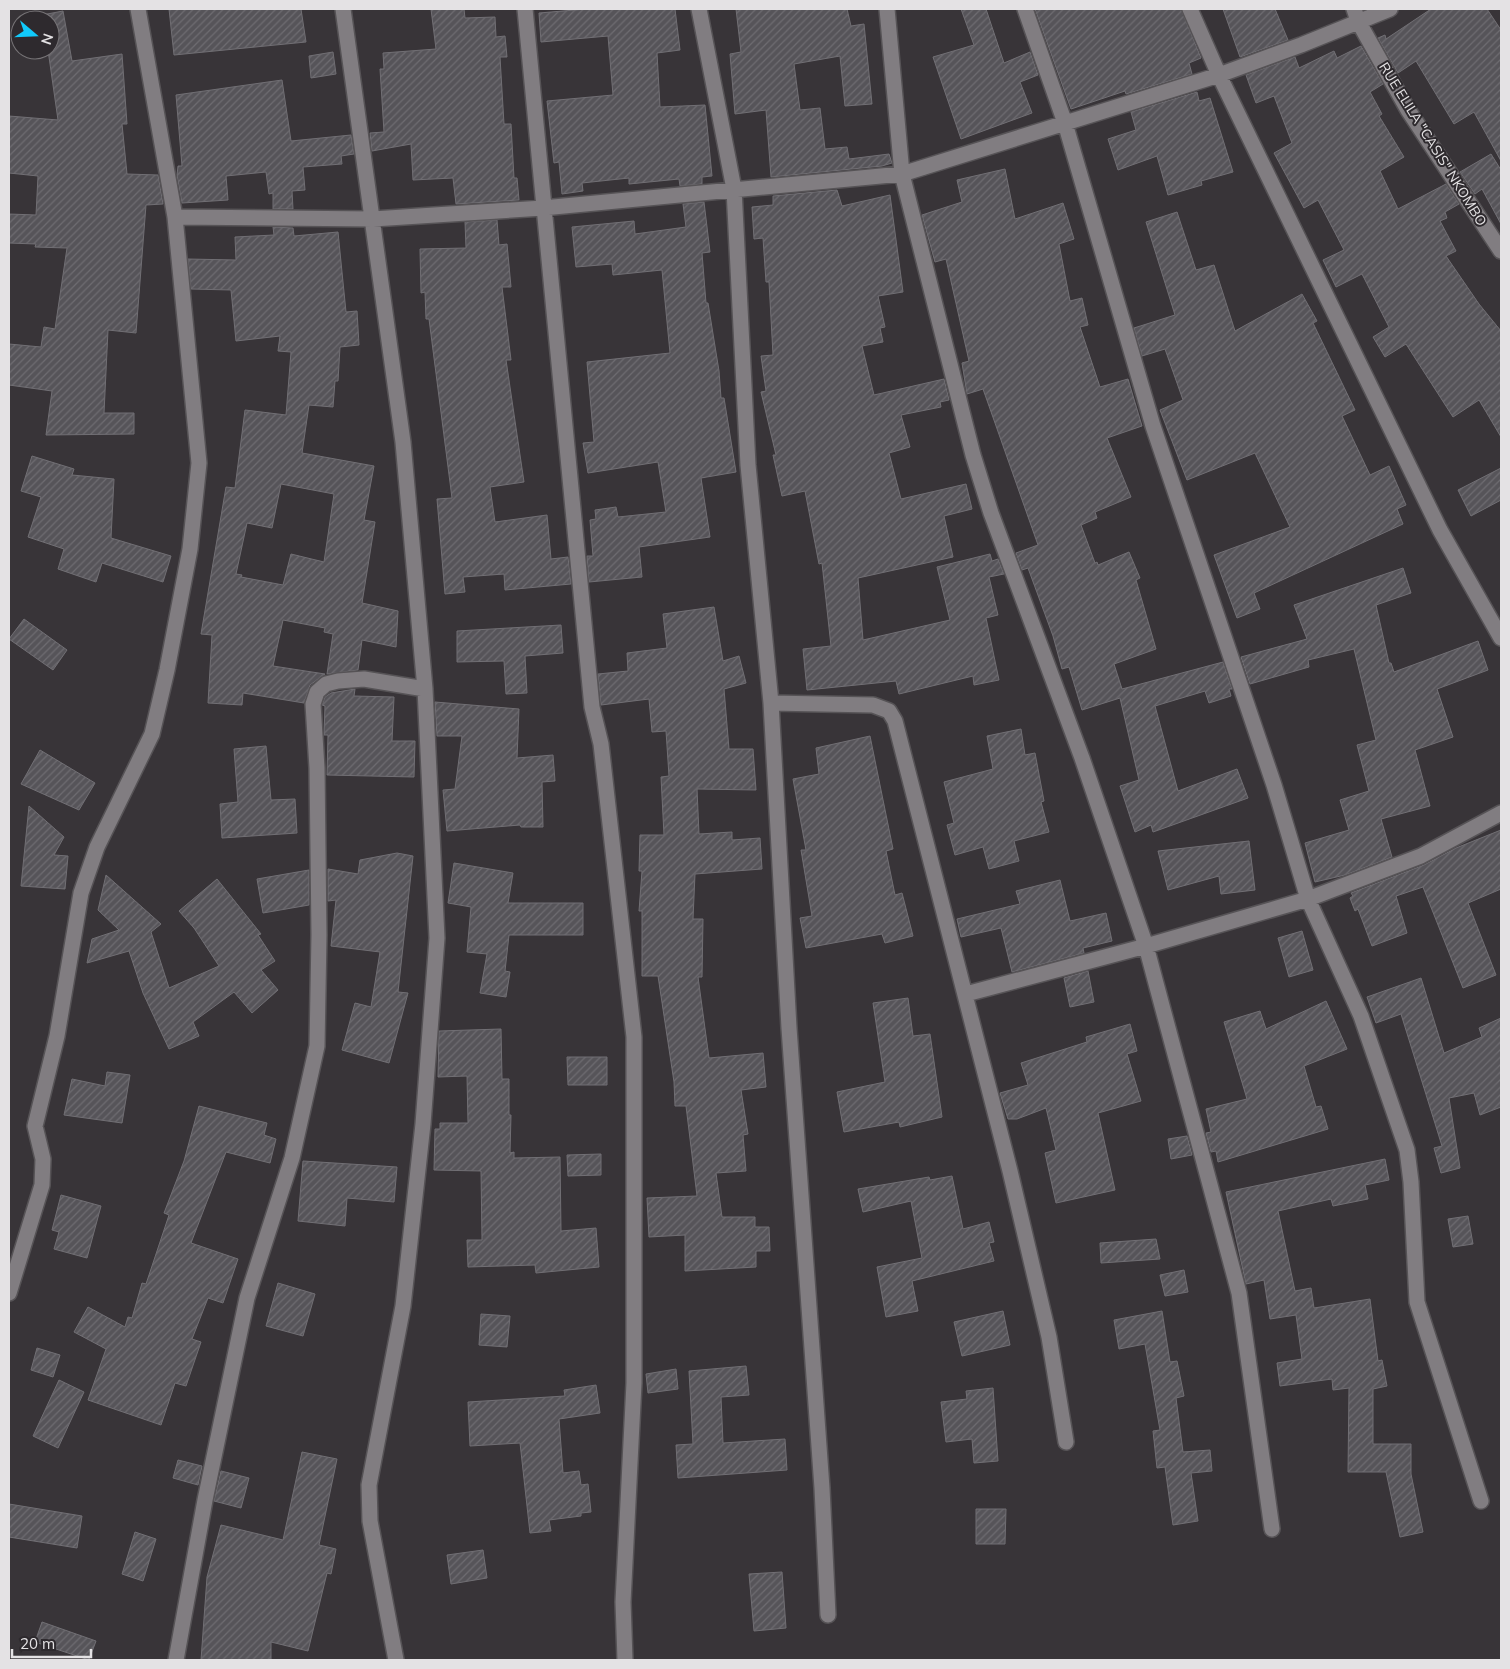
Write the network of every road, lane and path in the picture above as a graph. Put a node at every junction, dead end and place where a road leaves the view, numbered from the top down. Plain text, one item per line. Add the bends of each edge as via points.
1 (138, 9) edge
2 (343, 9) edge
3 (525, 9) edge
4 (699, 9) edge
5 (887, 9) edge
6 (1025, 9) edge
7 (1190, 9) edge
8 (1390, 9) edge
9 (1356, 15) edge
10 (1219, 75) junction
11 (1065, 123) junction
12 (902, 174) junction
13 (734, 189) junction
14 (543, 208) junction
15 (175, 217) junction
16 (372, 219) junction
17 (1501, 251) edge
18 (1501, 638) edge
19 (425, 689) junction
20 (771, 703) junction
21 (1501, 813) edge
22 (1308, 899) junction
23 (1146, 946) junction
24 (966, 994) junction
25 (9, 1293) edge
26 (1066, 1442) dead end
27 (1481, 1501) dead end
28 (1272, 1529) dead end
29 (828, 1615) dead end
30 (176, 1660) edge
31 (396, 1660) edge
32 (625, 1660) edge

1 - 15 street
2 - 16 street
3 - 14 street
4 - 13 street
5 - 12 street
6 - 11 street
7 - 10 street
8 - 9 street
9 - 10 street
9 - 17 street, RUE ELILA "CASIS" NKOMBO via 1408,110
10 - 11 street
10 - 18 street via 1440,530
11 - 12 street
11 - 22 street via 1153,426 1274,784
12 - 13 street
12 - 23 street via 972,455
13 - 14 street
13 - 20 street via 748,465
14 - 16 street
14 - 32 street via 592,707 601,744 634,1037 634,1383 623,1602
15 - 16 street
15 - 25 street via 199,462 190,549 152,734 97,846 81,893 57,1036 35,1126 43,1160 42,1185
16 - 19 street via 403,442
19 - 30 street via 364,679 338,682 326,684 317,692 313,704 319,935 317,1046 292,1158 247,1298
19 - 31 street via 437,938 423,1124 403,1306 369,1485 370,1521
20 - 24 street via 873,705 889,711 895,721
20 - 29 street via 788,1018 822,1488
21 - 22 street via 1421,856
22 - 23 street
22 - 27 street via 1361,1016 1406,1150 1411,1182 1416,1302
23 - 24 street
23 - 28 street via 1239,1293
24 - 26 street via 1049,1337

